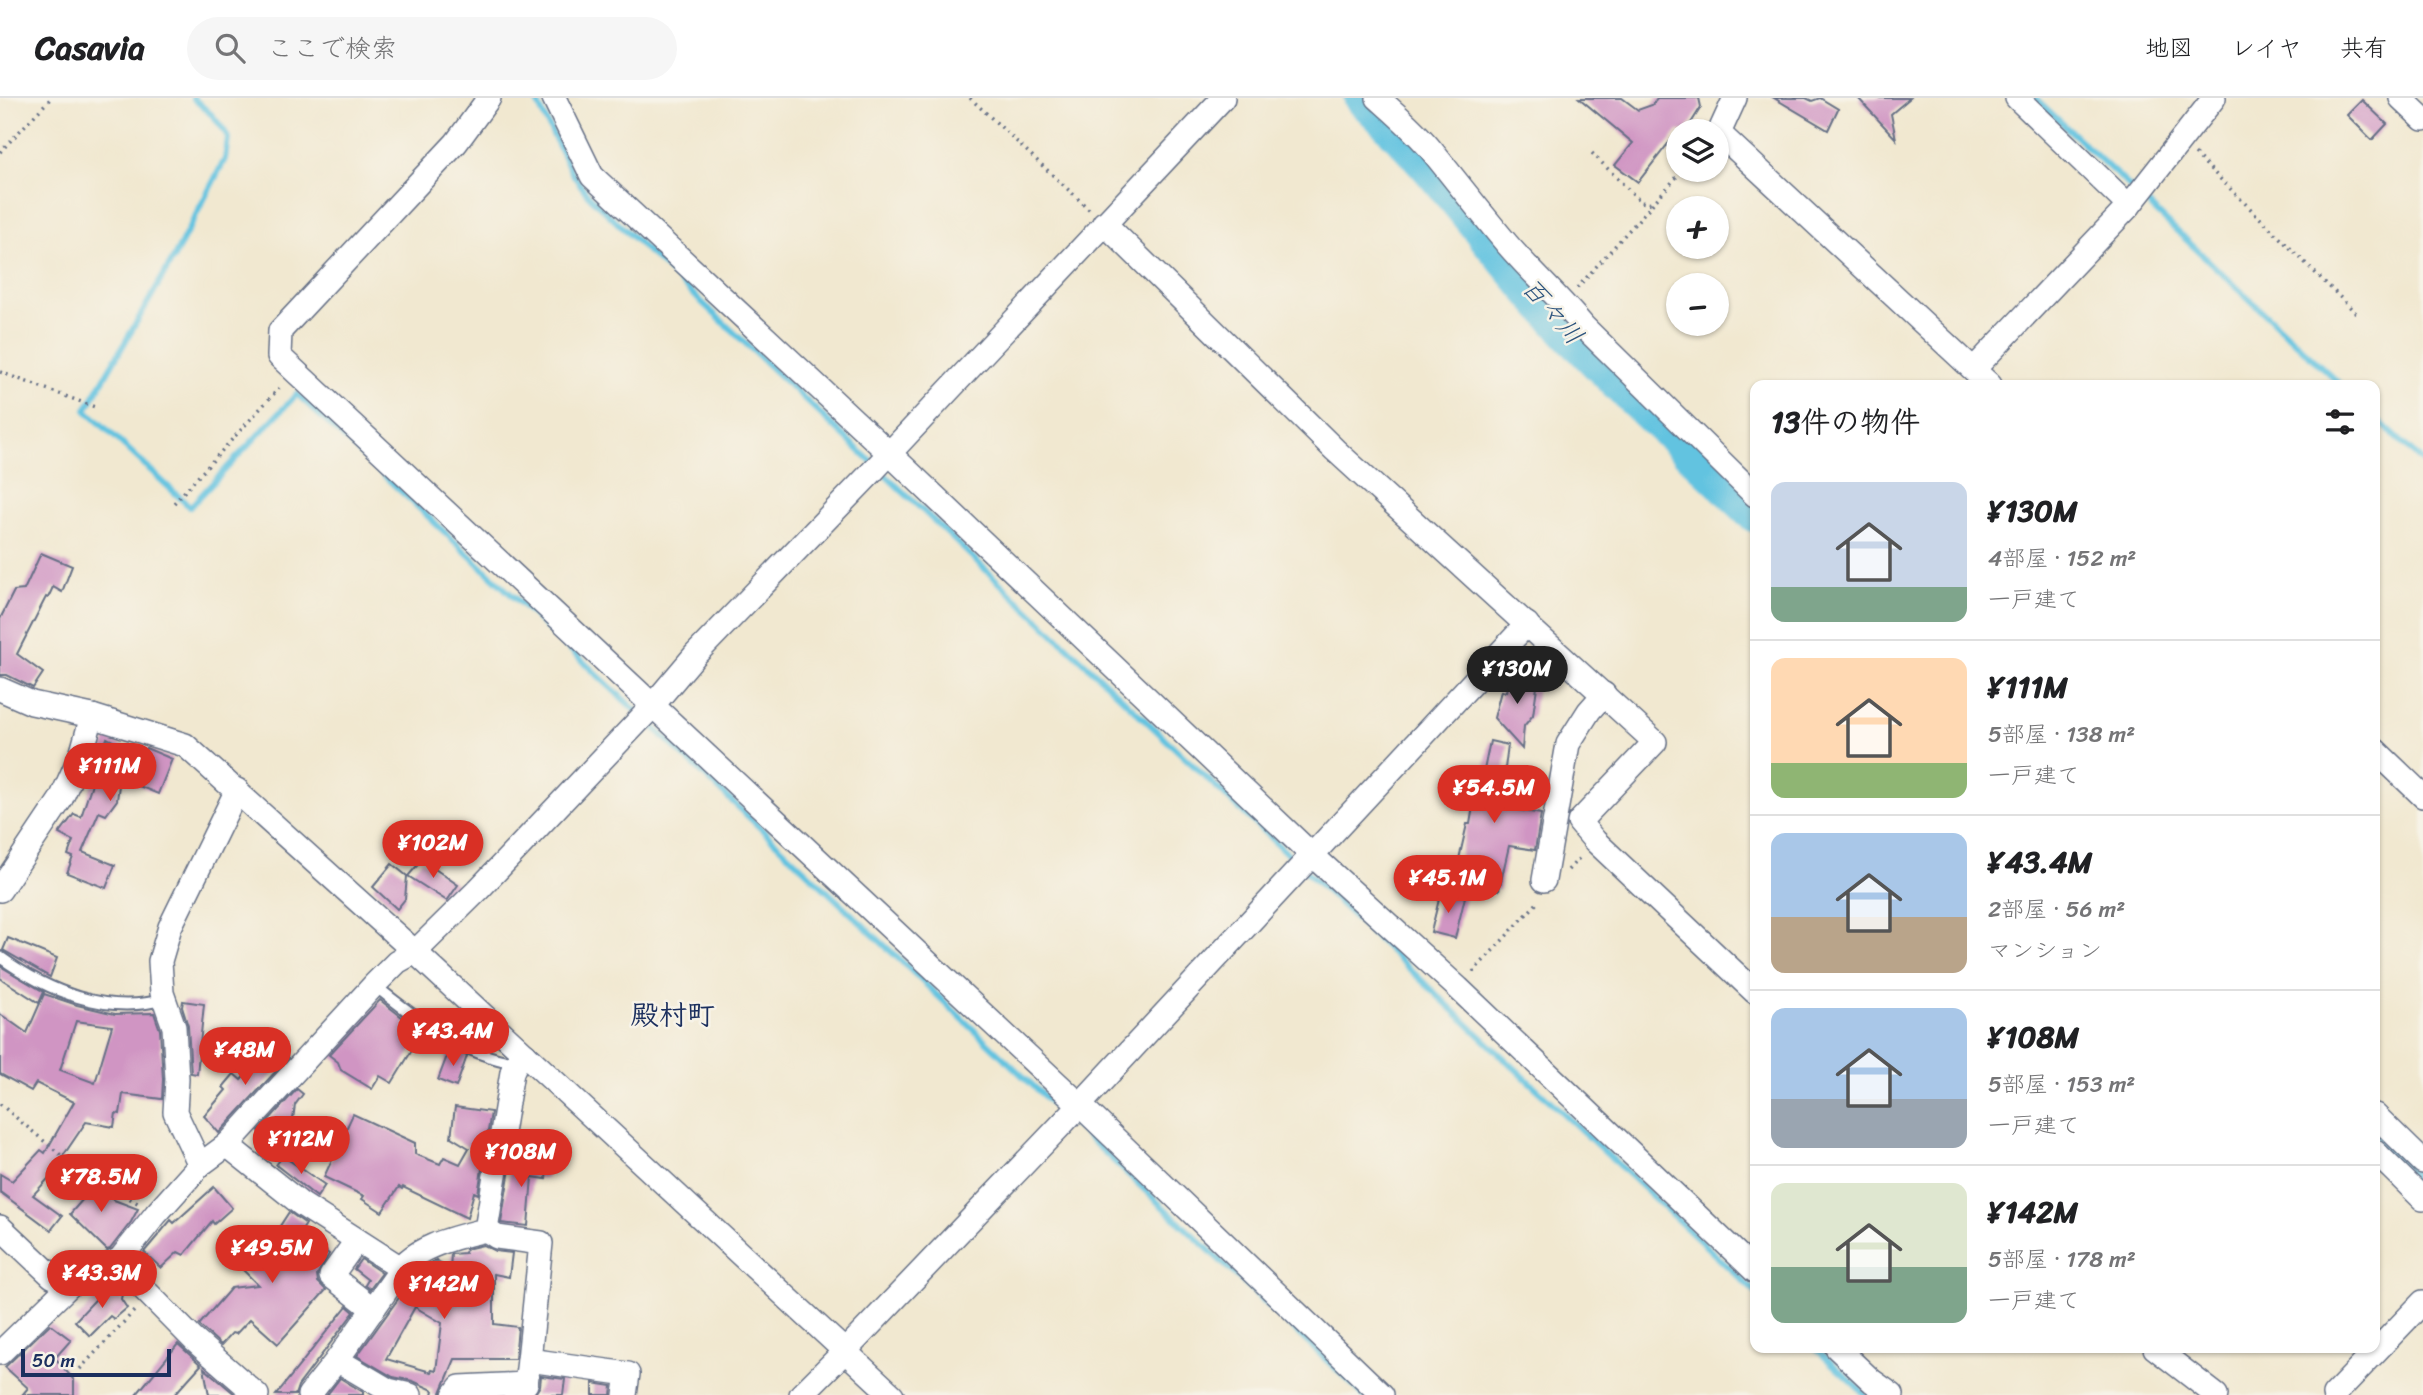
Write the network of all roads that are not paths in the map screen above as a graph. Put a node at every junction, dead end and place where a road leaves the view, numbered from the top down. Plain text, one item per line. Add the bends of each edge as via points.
1 (489, 98) edge
2 (554, 98) edge
3 (1223, 98) edge
4 (1378, 98) edge
5 (1735, 98) edge
6 (2017, 98) edge
7 (2214, 98) edge
8 (2401, 98) edge
9 (2423, 119) edge
10 (2129, 206) junction
11 (1104, 223) junction
12 (1982, 377) edge
13 (881, 462) junction
14 (1750, 490) edge
15 (1527, 624) junction
16 (0, 689) edge
17 (1604, 694) junction
18 (646, 713) junction
19 (92, 716) junction
20 (2380, 755) edge
21 (237, 790) junction
22 (2423, 796) edge
23 (1556, 811) junction
24 (1580, 822) junction
25 (1306, 863) junction
26 (0, 890) edge
27 (1542, 890) road end
28 (415, 951) junction
29 (0, 957) edge
30 (374, 985) junction
31 (1750, 987) edge
32 (165, 999) junction
33 (521, 1059) junction
34 (1071, 1113) junction
35 (2380, 1120) edge
36 (227, 1145) junction
37 (2380, 1157) edge
38 (2423, 1162) edge
39 (200, 1165) junction
40 (2423, 1199) edge
41 (0, 1227) edge
42 (486, 1230) junction
43 (357, 1240) junction
44 (120, 1259) junction
45 (1750, 1266) edge
46 (399, 1267) junction
47 (70, 1284) junction
48 (2423, 1302) edge
49 (373, 1309) junction
50 (2380, 1347) edge
51 (845, 1351) junction
52 (0, 1353) edge
53 (1842, 1353) edge
54 (2161, 1353) edge
55 (2374, 1353) edge
56 (337, 1360) junction
57 (529, 1360) junction
58 (257, 1395) edge
59 (309, 1395) edge
60 (410, 1395) edge
61 (454, 1395) edge
62 (625, 1395) edge
63 (801, 1395) edge
64 (892, 1395) edge
65 (1382, 1395) edge
66 (1892, 1395) edge
67 (2216, 1395) edge
68 (2334, 1395) edge

1 - 18 street via 456,143 280,331 279,356
2 - 13 street via 592,176
3 - 11 street
4 - 14 street via 1432,150 1544,286
5 - 12 street via 1718,133
6 - 10 street
7 - 10 street
8 - 9 street
10 - 12 street
11 - 13 street
11 - 15 street via 1335,450
13 - 18 street via 696,654
13 - 25 street
15 - 17 street
15 - 25 street
16 - 19 street via 32,704
17 - 23 street via 1568,744
17 - 24 street via 1655,742
18 - 28 street
18 - 34 street
19 - 21 street via 185,745
19 - 26 street via 61,799
20 - 22 street
21 - 28 street
21 - 32 street via 162,946 159,974
23 - 24 street
23 - 27 street
24 - 31 street
25 - 34 street
25 - 45 street via 1458,988
28 - 30 street
28 - 33 street
29 - 32 lane via 48,988 95,1002 121,1005
30 - 33 lane via 447,1038 482,1054
30 - 36 street
32 - 39 street via 174,1027 175,1112
33 - 42 street via 512,1072
33 - 51 street
34 - 51 street
34 - 65 street
35 - 38 street
36 - 39 street
36 - 43 street via 301,1204
37 - 40 street
39 - 44 street
41 - 47 street via 52,1276
42 - 46 street via 441,1241
42 - 57 street via 497,1237 541,1243
43 - 46 street
43 - 49 street via 331,1276
44 - 47 street
44 - 58 street via 129,1275 194,1340
46 - 49 street
47 - 52 street
48 - 50 street
49 - 56 street
51 - 63 street
51 - 64 street
53 - 66 street
54 - 67 street
55 - 68 street
56 - 59 street
56 - 60 street via 388,1390
57 - 61 street via 526,1384 460,1387
57 - 62 street via 628,1374

